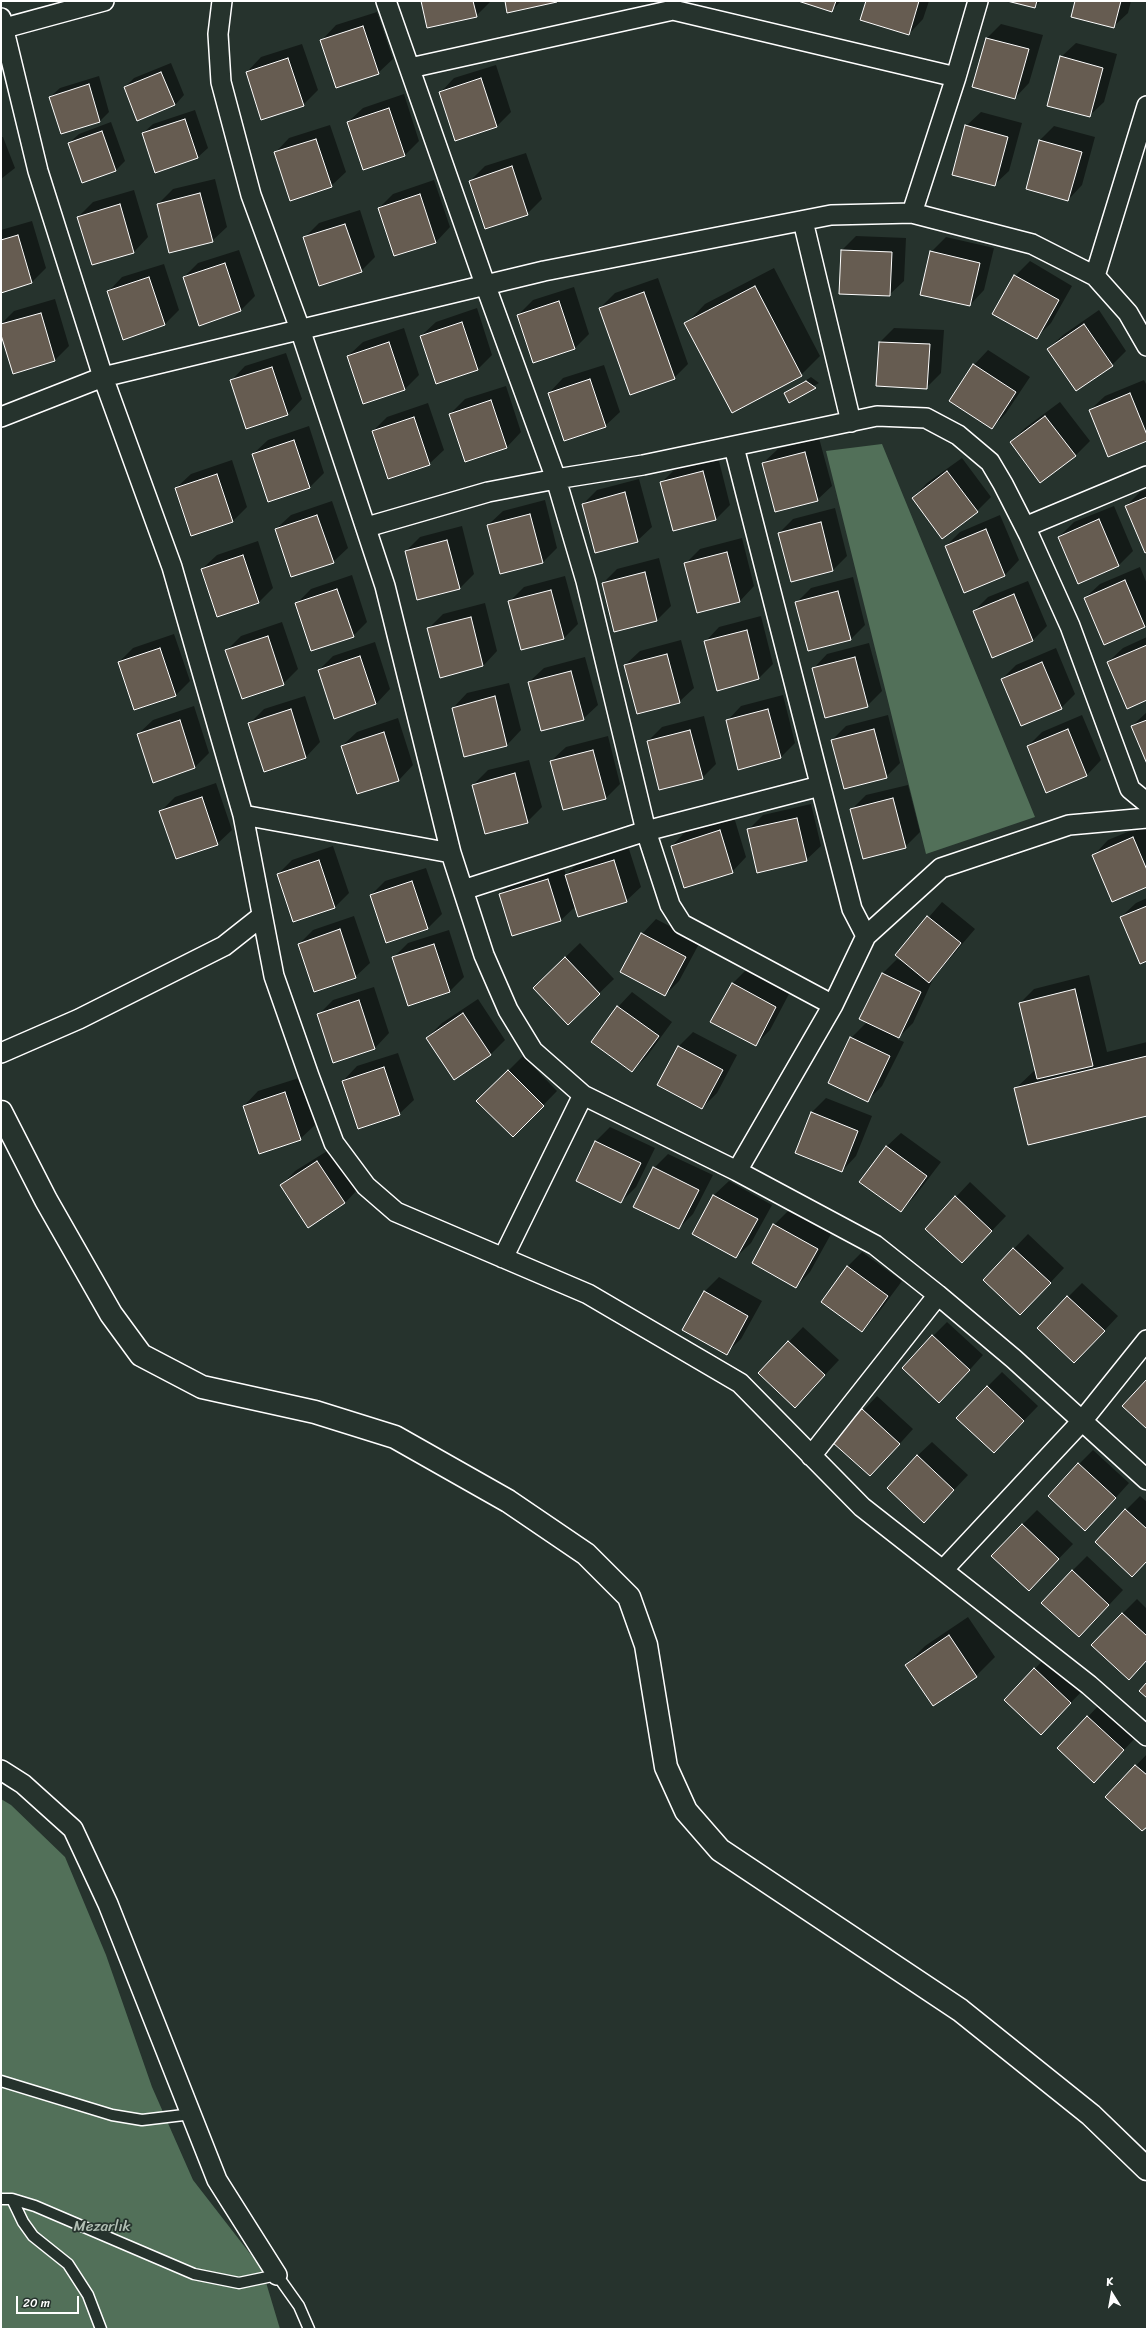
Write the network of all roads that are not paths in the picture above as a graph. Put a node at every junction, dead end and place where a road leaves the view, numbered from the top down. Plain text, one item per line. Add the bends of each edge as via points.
1 (104, 1) edge
2 (222, 1) edge
3 (386, 1) edge
4 (978, 1) edge
5 (673, 6) edge
6 (2, 25) edge
7 (410, 68) junction
8 (956, 77) junction
9 (1147, 106) edge
10 (912, 212) junction
11 (803, 221) junction
12 (1095, 276) junction
13 (484, 284) junction
14 (300, 329) junction
15 (1147, 346) edge
16 (103, 377) junction
17 (1, 417) edge
18 (851, 422) junction
19 (734, 447) junction
20 (1147, 476) edge
21 (556, 479) junction
22 (367, 527) junction
23 (1025, 527) junction
24 (820, 786) junction
25 (1147, 803) edge
26 (243, 815) junction
27 (1147, 818) edge
28 (646, 831) junction
29 (451, 853) junction
30 (463, 890) junction
31 (262, 916) junction
32 (866, 936) junction
33 (834, 1005) junction
34 (1, 1053) edge
35 (583, 1095) junction
36 (1, 1112) edge
37 (737, 1171) junction
38 (503, 1258) junction
39 (938, 1295) junction
40 (1147, 1340) edge
41 (1082, 1421) junction
42 (811, 1456) junction
43 (1147, 1480) edge
44 (943, 1570) junction
45 (1147, 1736) edge
46 (1, 1770) edge
47 (1, 2081) edge
48 (192, 2114) junction
49 (1147, 2169) edge
50 (1, 2199) edge
51 (12, 2199) junction
52 (277, 2275) junction
53 (101, 2329) edge
54 (309, 2329) edge

1 - 6 street
2 - 14 street via 218,34 221,82 251,195
3 - 7 street
4 - 8 street
5 - 7 street
5 - 8 street
6 - 16 street via 38,171
7 - 13 street
8 - 10 street
9 - 12 street
10 - 11 street via 831,215
10 - 12 street via 1032,244
11 - 13 street
11 - 18 street
12 - 15 street via 1128,313
13 - 14 street
13 - 21 street
14 - 16 street
14 - 22 street
16 - 17 street
16 - 26 street via 172,567
18 - 19 street
18 - 23 street via 877,416 926,418 958,435 990,462
19 - 21 street
19 - 24 street
20 - 23 street
21 - 22 street via 488,492
21 - 28 street via 586,581
22 - 29 street via 385,586
23 - 25 street via 1070,626 1130,789
24 - 28 street
24 - 32 street via 852,909
26 - 29 street
26 - 31 street
27 - 32 street via 1069,825 941,868
28 - 30 street
28 - 33 street via 670,905 682,924
29 - 30 street
30 - 35 street via 484,955 508,1010 533,1051
31 - 34 street via 224,946 79,1018
31 - 38 street via 274,976 334,1143 366,1186 396,1212
32 - 33 street
33 - 37 street
35 - 37 street
35 - 38 street
36 - 49 street via 46,1200 111,1314 141,1355 202,1387 315,1412 395,1437 508,1501 586,1554 629,1597 646,1645 666,1767 686,1811 720,1850 960,2010 1091,2115
37 - 39 street via 875,1245
38 - 42 street via 588,1294 740,1383
39 - 41 street
39 - 42 street
40 - 41 street
41 - 43 street
41 - 44 street
42 - 44 street via 862,1507
44 - 45 street via 1089,1685
46 - 48 street via 23,1784 73,1829 108,1904
47 - 48 lane via 112,2115 142,2120
48 - 52 street via 217,2180
50 - 51 lane
51 - 52 lane via 35,2206 194,2274 239,2283
51 - 53 lane via 33,2236 68,2264 88,2295
52 - 54 lane via 299,2306

